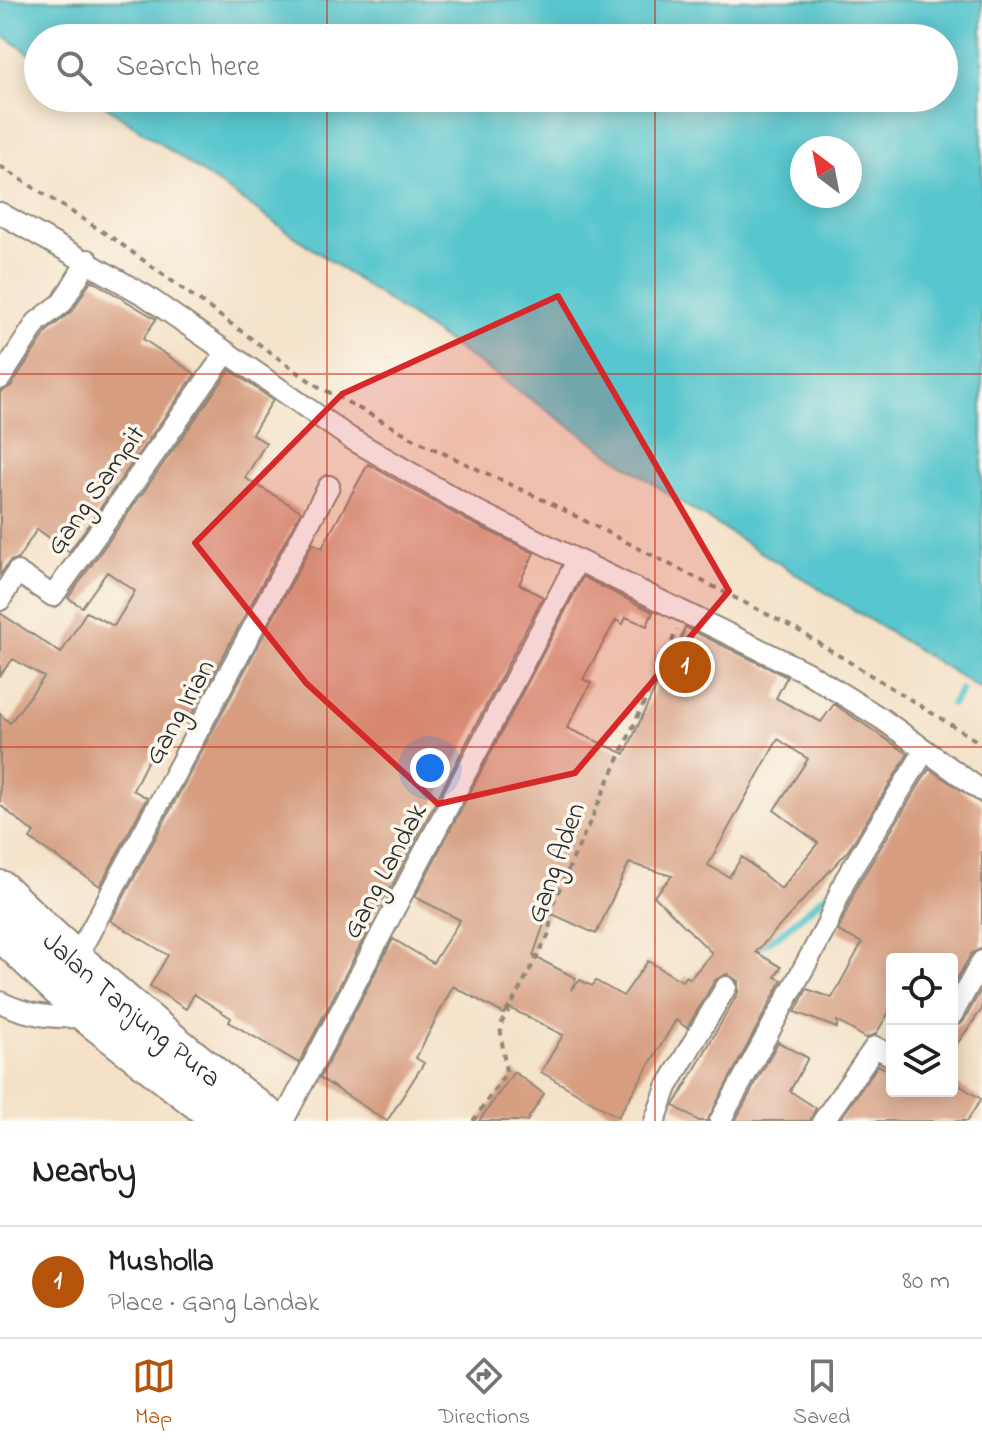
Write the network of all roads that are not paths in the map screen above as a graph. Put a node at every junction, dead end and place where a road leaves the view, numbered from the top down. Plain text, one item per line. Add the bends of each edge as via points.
1 (0, 213) edge
2 (88, 260) junction
3 (226, 353) junction
4 (0, 379) edge
5 (329, 486) dead end
6 (577, 561) junction
7 (0, 600) edge
8 (919, 760) dead end
9 (982, 791) edge
10 (0, 890) edge
11 (0, 930) edge
12 (982, 961) edge
13 (74, 962) junction
14 (726, 987) dead end
15 (0, 1002) edge
16 (958, 1004) edge
17 (90, 1016) junction
18 (886, 1053) edge
19 (210, 1117) edge
20 (272, 1121) edge
21 (283, 1121) edge
22 (655, 1121) edge
23 (720, 1121) edge
24 (823, 1121) edge

1 - 2 street
2 - 3 street
2 - 4 street via 62,303 37,322
3 - 6 street via 350,438
3 - 7 street, Gang Sampit via 53,596 17,572
5 - 13 street, Gang Irian
6 - 9 street via 808,673
6 - 21 street, Gang Landak
8 - 23 street via 845,880 825,929
10 - 13 highway, Jalan Tanjung Pura
11 - 17 highway, Jalan Tanjung Pura
12 - 16 street
13 - 20 highway, Jalan Tanjung Pura via 173,1047
14 - 22 street via 667,1087
15 - 17 street via 48,1019
17 - 19 highway, Jalan Tanjung Pura
18 - 24 street via 875,1047

